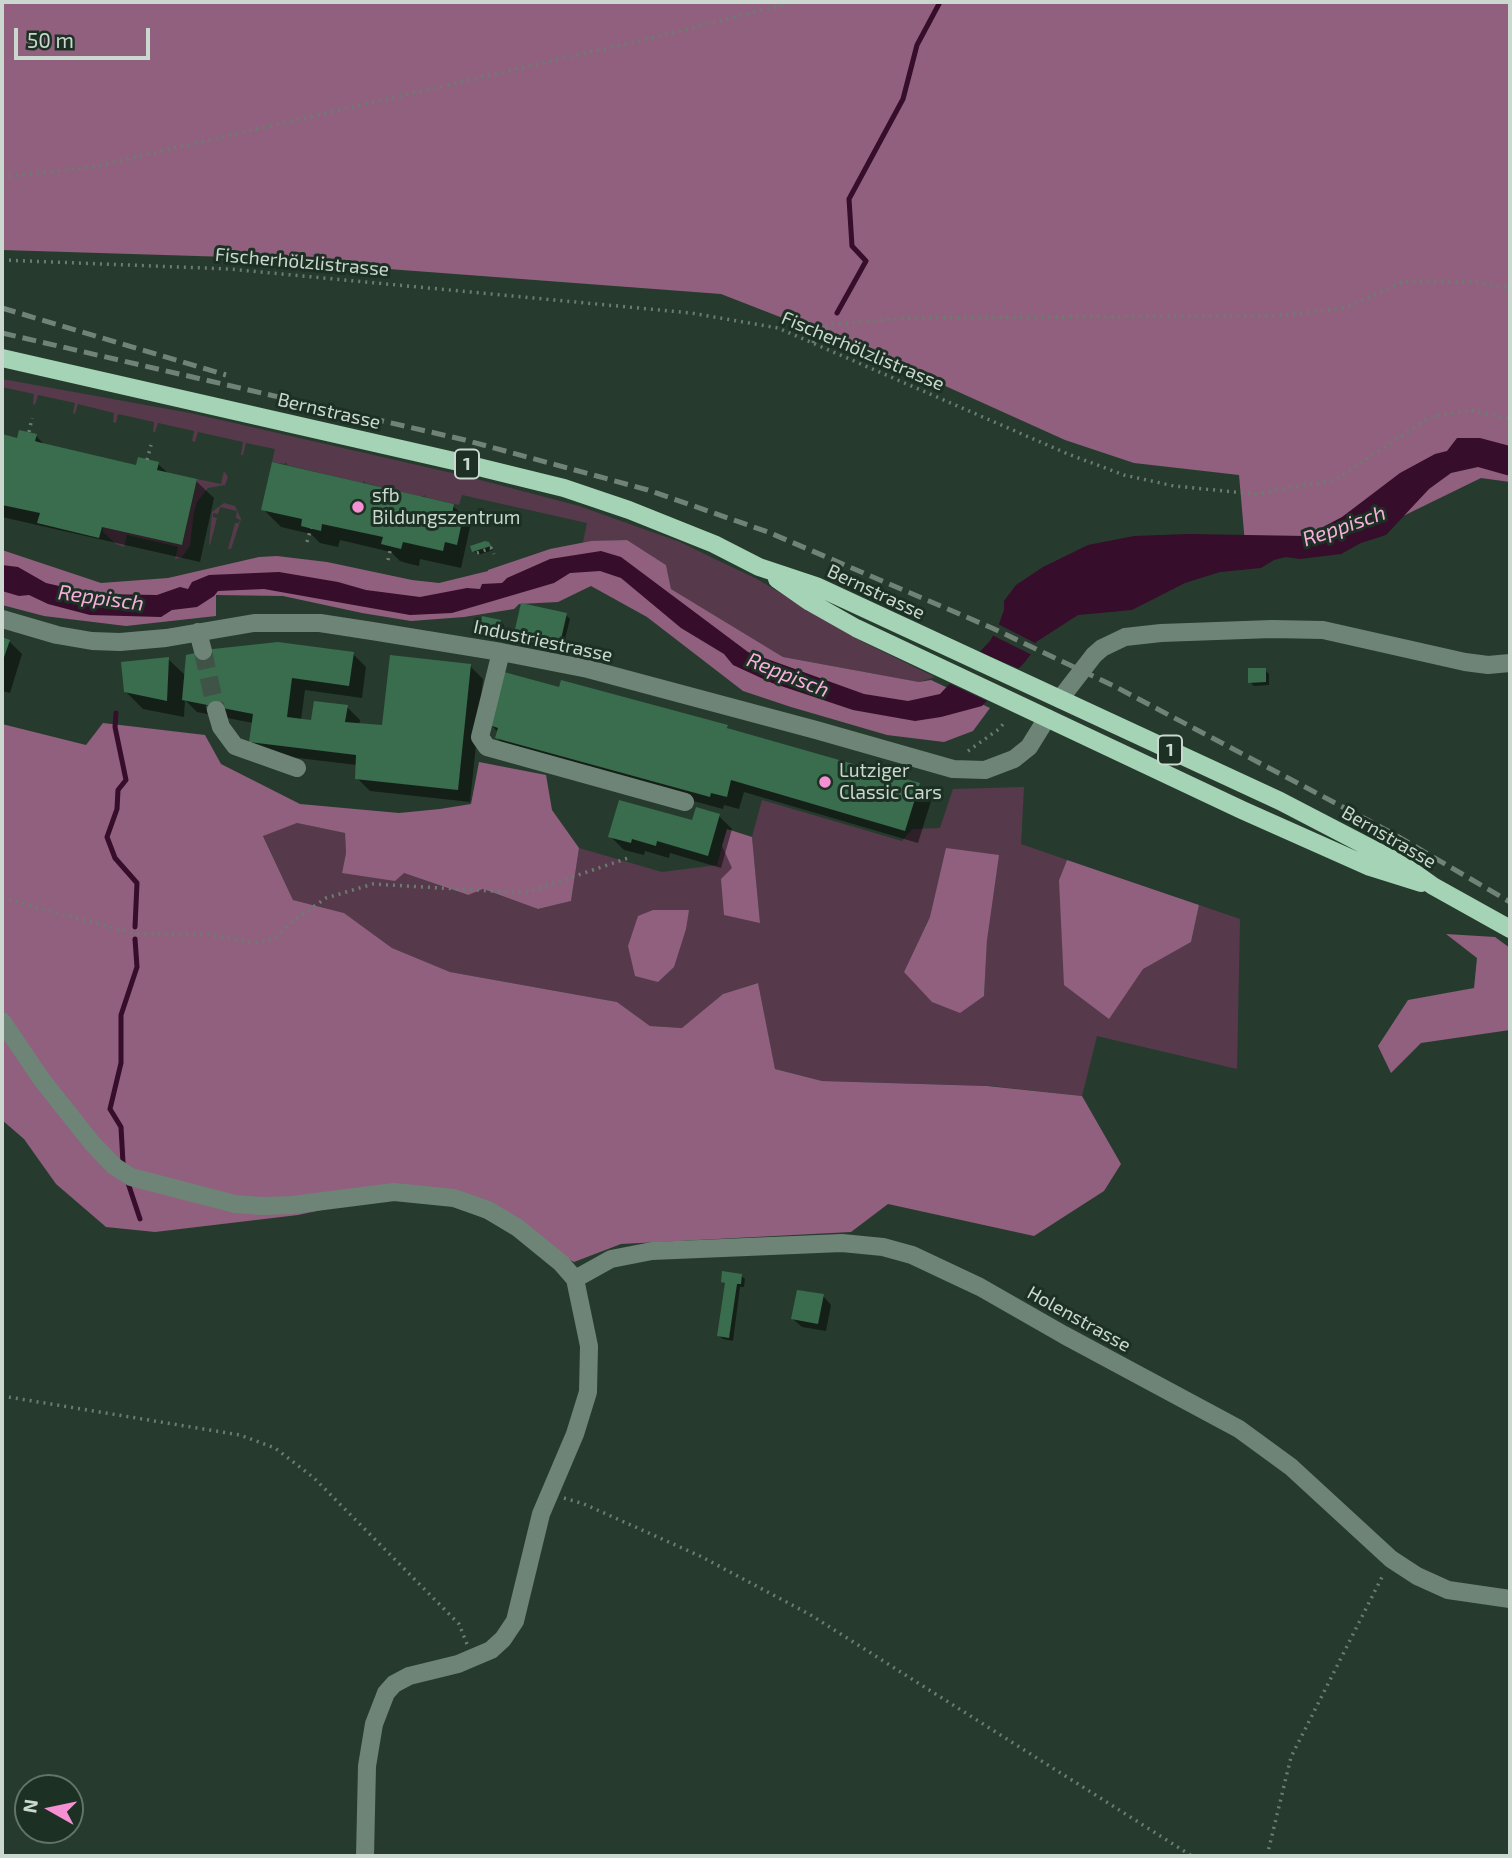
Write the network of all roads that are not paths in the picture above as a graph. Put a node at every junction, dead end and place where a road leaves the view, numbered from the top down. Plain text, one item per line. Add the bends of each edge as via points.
1 (2, 358) edge
2 (759, 567) junction
3 (2, 619) edge
4 (198, 632) junction
5 (203, 652) tunnel mouth
6 (501, 652) junction
7 (1510, 663) edge
8 (1060, 699) junction
9 (216, 710) tunnel mouth
10 (1047, 718) junction
11 (297, 768) dead end
12 (684, 802) dead end
13 (1433, 886) junction
14 (1510, 929) edge
15 (2, 1021) edge
16 (575, 1279) junction
17 (1510, 1599) edge
18 (365, 1856) edge

1 - 2 main road, Bernstrasse / 1 via 564,488 678,529
2 - 8 main road, Bernstrasse / 1 via 816,586
2 - 10 main road, Bernstrasse / 1 via 834,617
3 - 4 street, Industriestrasse via 92,641 144,641
4 - 5 street
4 - 6 street, Industriestrasse via 254,623 320,623
6 - 10 street, Industriestrasse via 601,673 953,769 985,770 1014,760 1029,747
6 - 12 street via 480,737 487,747
7 - 8 street via 1465,662 1323,631 1161,633 1125,637 1102,648
8 - 10 main road
8 - 13 main road, Bernstrasse / 1 via 1280,801 1405,866
9 - 11 street via 221,727 235,746
10 - 13 main road, Bernstrasse / 1 via 1323,847 1399,878
13 - 14 main road, 1
15 - 16 street via 92,1143 131,1177 235,1204 262,1206 394,1192 454,1198 488,1210 518,1228
16 - 17 street, Holenstrasse via 611,1259 720,1246 842,1243 912,1255 980,1287 1239,1429 1299,1474 1391,1559 1418,1576 1448,1590
16 - 18 street via 589,1346 590,1380 579,1425 536,1533 515,1621 497,1645 390,1688 374,1724 367,1766

